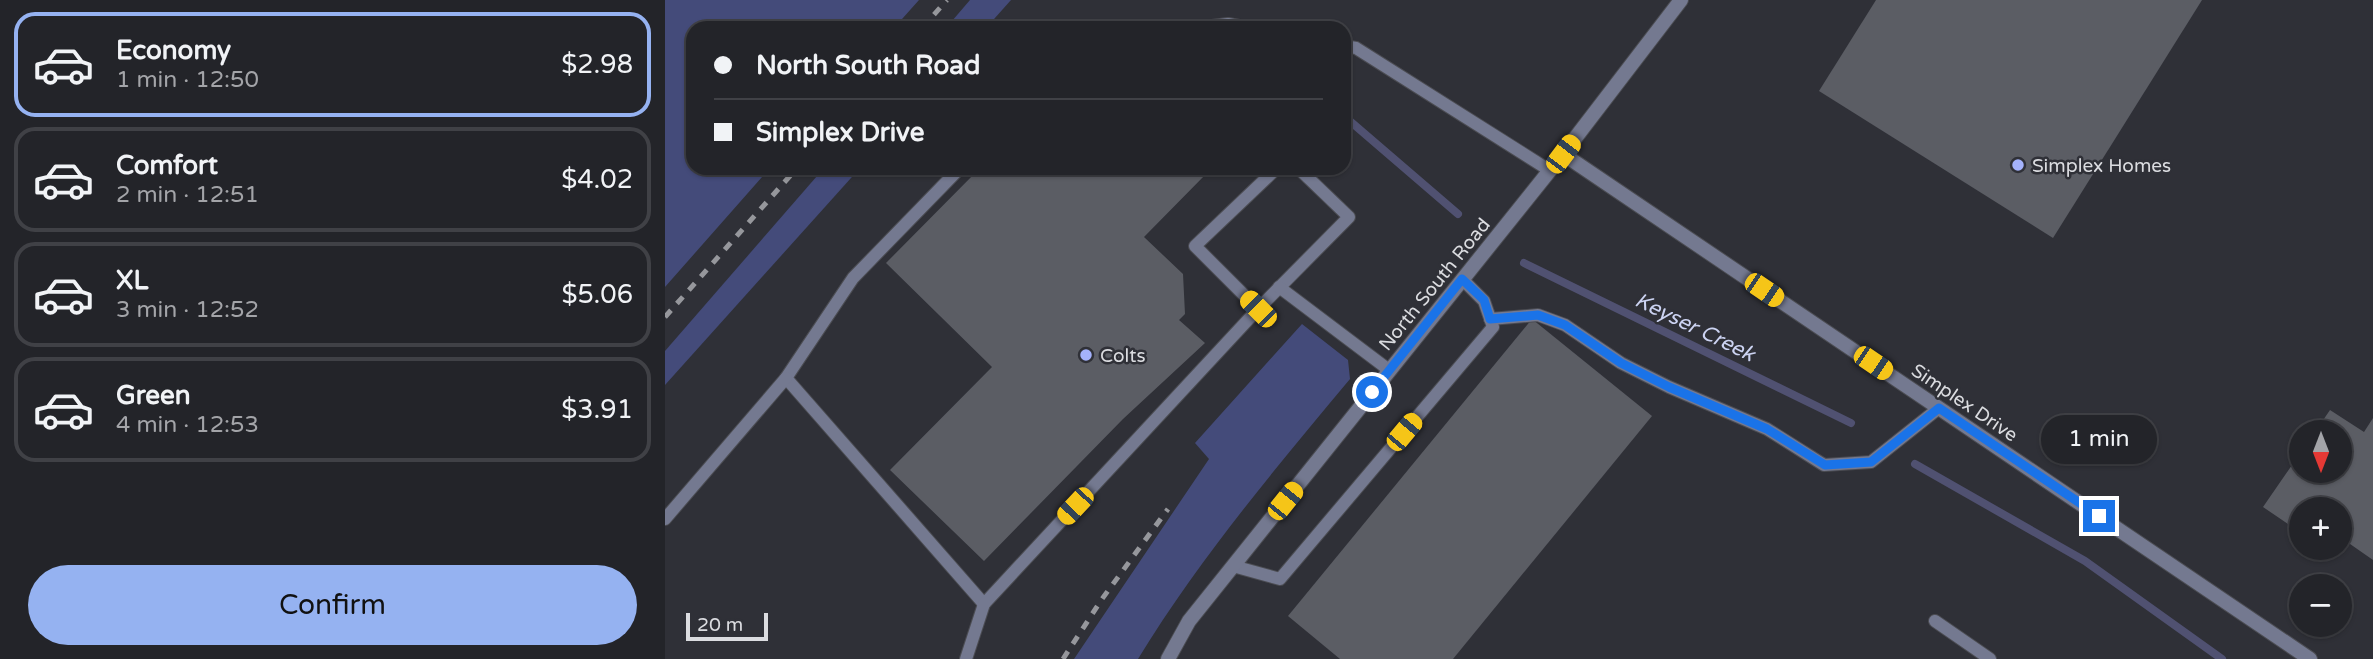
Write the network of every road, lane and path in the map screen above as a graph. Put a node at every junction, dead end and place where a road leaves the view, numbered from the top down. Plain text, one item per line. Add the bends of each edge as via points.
1 (1682, 0) edge
2 (1351, 47) edge
3 (1563, 154) junction
4 (1549, 170) junction
5 (953, 175) edge
6 (1270, 175) edge
7 (1305, 175) edge
8 (1462, 279) junction
9 (1279, 287) junction
10 (1258, 309) junction
11 (1490, 319) junction
12 (1389, 370) junction
13 (786, 378) junction
14 (1939, 408) junction
15 (665, 519) edge
16 (1233, 566) junction
17 (984, 604) junction
18 (1935, 621) dead end
19 (966, 659) edge
20 (1168, 659) edge
21 (1990, 659) edge
22 (2311, 659) edge

1 - 3 street, North South Road
2 - 4 lane
3 - 4 street, North South Road
3 - 14 street, Simplex Drive
4 - 8 street, North South Road
5 - 13 lane via 853,278
6 - 10 lane via 1195,246
7 - 9 lane via 1349,217
8 - 11 lane via 1484,300
8 - 12 street, North South Road
9 - 10 lane
9 - 12 lane
10 - 17 lane
11 - 14 lane via 1538,315 1565,325 1621,363 1767,429 1825,465 1871,462
11 - 16 lane via 1493,327 1280,579
12 - 16 street, North South Road
13 - 15 lane
13 - 17 lane
14 - 22 street, Simplex Drive
16 - 20 street, North South Road via 1189,621
17 - 19 lane
18 - 21 lane

